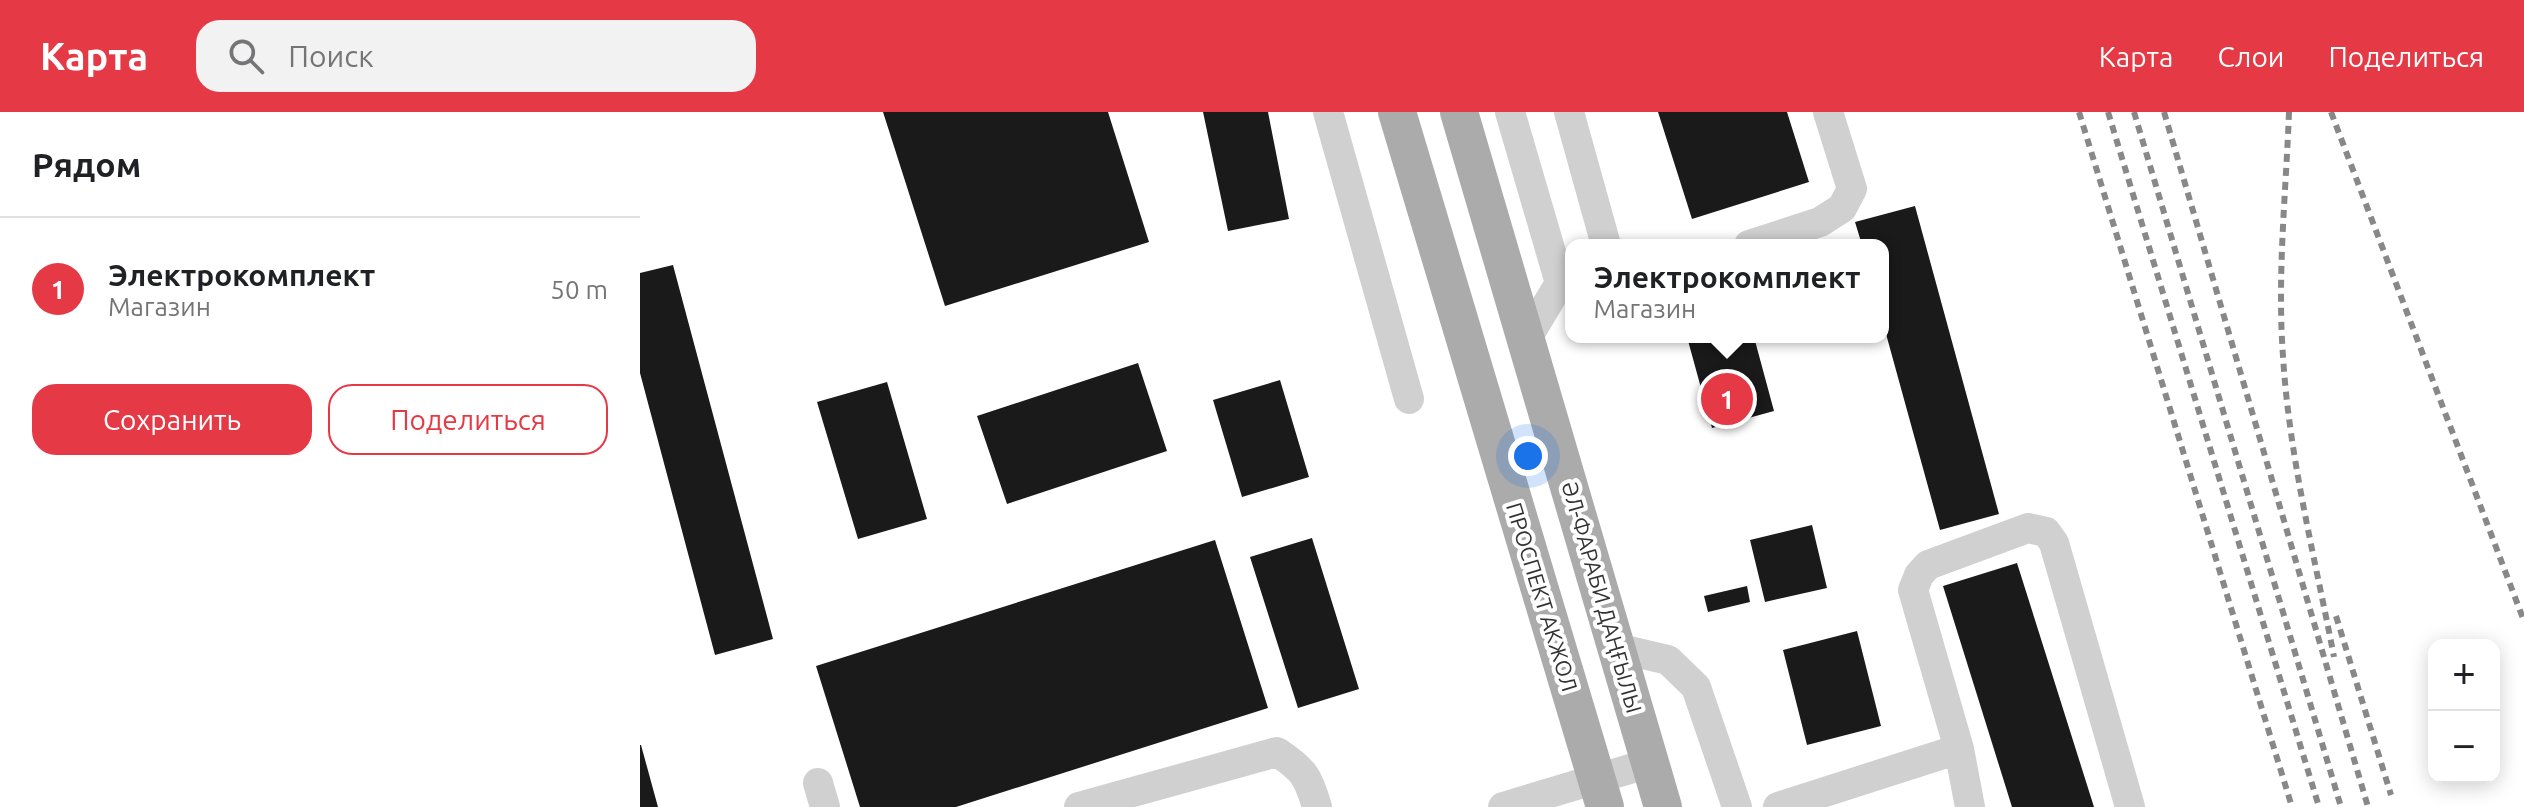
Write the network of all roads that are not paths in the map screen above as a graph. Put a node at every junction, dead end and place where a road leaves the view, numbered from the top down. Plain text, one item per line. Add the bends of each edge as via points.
1 (1328, 112) edge
2 (1397, 112) edge
3 (1459, 112) edge
4 (1510, 112) edge
5 (1569, 112) edge
6 (1828, 112) edge
7 (1604, 239) edge
8 (1768, 239) edge
9 (1565, 290) edge
10 (1565, 294) edge
11 (1534, 325) junction
12 (1409, 399) dead end
13 (1617, 648) junction
14 (1959, 749) junction
15 (1650, 763) junction
16 (1600, 793) edge
17 (1079, 807) edge
18 (1317, 807) edge
19 (1503, 807) edge
20 (1663, 807) edge
21 (1737, 807) edge
22 (1778, 807) edge
23 (1970, 807) edge
24 (2130, 807) edge

1 - 12 lane
2 - 16 main road, ПРОСПЕКТ АКЖОЛ
3 - 11 main road, ӘЛ-ФАРАБИ ДАҢҒЫЛЫ
4 - 9 lane
5 - 7 lane
6 - 8 lane via 1852,189 1842,208 1820,222
10 - 11 lane
11 - 13 main road, ӘЛ-ФАРАБИ ДАҢҒЫЛЫ
13 - 15 main road, ӘЛ-ФАРАБИ ДАҢҒЫЛЫ
13 - 21 lane via 1668,660 1696,687
14 - 22 lane
14 - 23 lane
14 - 24 lane via 1913,590 1919,575 1928,565 2028,528 2046,532 2061,564
15 - 16 lane
15 - 20 main road, ӘЛ-ФАРАБИ ДАҢҒЫЛЫ
16 - 19 lane
17 - 18 lane via 1277,752 1309,780

